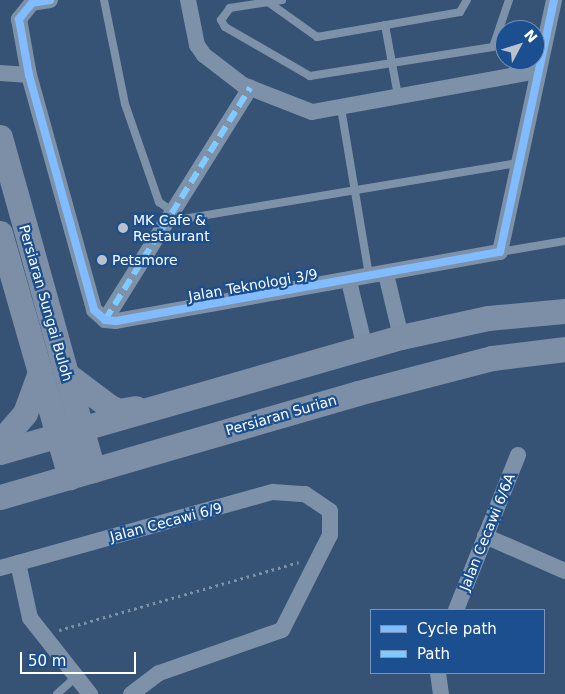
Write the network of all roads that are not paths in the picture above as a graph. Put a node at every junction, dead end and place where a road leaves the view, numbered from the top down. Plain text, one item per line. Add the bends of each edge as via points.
1 (50, 0) edge
2 (104, 0) edge
3 (188, 0) edge
4 (282, 0) edge
5 (467, 0) edge
6 (509, 0) edge
7 (554, 0) edge
8 (268, 2) junction
9 (385, 25) junction
10 (392, 64) junction
11 (538, 71) junction
12 (0, 73) edge
13 (29, 75) junction
14 (250, 88) junction
15 (398, 97) junction
16 (342, 108) junction
17 (0, 137) edge
18 (519, 163) junction
19 (355, 191) junction
20 (170, 211) junction
21 (0, 233) edge
22 (565, 241) edge
23 (500, 252) junction
24 (386, 274) junction
25 (369, 277) junction
26 (349, 281) junction
27 (565, 311) edge
28 (105, 320) junction
29 (400, 337) junction
30 (365, 348) junction
31 (565, 350) edge
32 (40, 372) junction
33 (66, 374) junction
34 (173, 403) junction
35 (69, 432) junction
36 (0, 442) edge
37 (0, 452) edge
38 (518, 455) dead end
39 (82, 473) junction
40 (0, 497) edge
41 (485, 536) junction
42 (18, 563) junction
43 (0, 568) edge
44 (565, 571) edge
45 (456, 609) edge
46 (438, 674) edge
47 (76, 677) junction
48 (57, 694) edge
49 (90, 694) edge
50 (131, 694) edge
51 (441, 694) edge

1 - 13 street via 32,3 19,19
2 - 20 lane via 125,104 159,202
3 - 14 street via 197,45
4 - 8 lane
5 - 9 lane via 460,12
6 - 10 lane via 493,47
7 - 11 street
8 - 9 lane via 317,37
8 - 10 lane via 230,8 221,20 305,76
9 - 10 lane
10 - 15 lane
11 - 15 street
11 - 18 street
12 - 13 street
13 - 28 street via 94,310
14 - 16 street via 299,110
14 - 20 street
15 - 16 street
16 - 19 lane
17 - 33 main road, Persiaran Sungai Buloh
18 - 19 lane
18 - 23 street
19 - 20 lane via 199,220 183,220
19 - 25 lane
20 - 28 street
21 - 32 main road, Persiaran Sungai Buloh
22 - 23 lane
23 - 24 street, Jalan Teknologi 3/9
24 - 25 street, Jalan Teknologi 3/9
24 - 29 street
25 - 26 street, Jalan Teknologi 3/9
26 - 28 street, Jalan Teknologi 3/9
26 - 30 street
27 - 29 main road via 488,318
29 - 30 main road
30 - 34 main road
31 - 39 main road, Persiaran Surian via 492,358
32 - 35 main road, Persiaran Sungai Buloh
32 - 36 main road via 25,413
33 - 34 main road via 118,411
33 - 35 main road, Persiaran Sungai Buloh
34 - 35 main road
35 - 37 main road
35 - 39 main road, Persiaran Sungai Buloh
38 - 41 street, Jalan Cecawi 6/6A
39 - 40 main road, Persiaran Surian
41 - 44 street
41 - 45 street, Jalan Cecawi 6/6A
42 - 43 street, Jalan Cecawi 6/9
42 - 47 street via 23,602 41,635
42 - 50 street, Jalan Cecawi 6/9 via 273,492 304,494 330,511 331,529 320,556 288,622 274,636 159,673
46 - 51 street
47 - 48 lane
47 - 49 street

